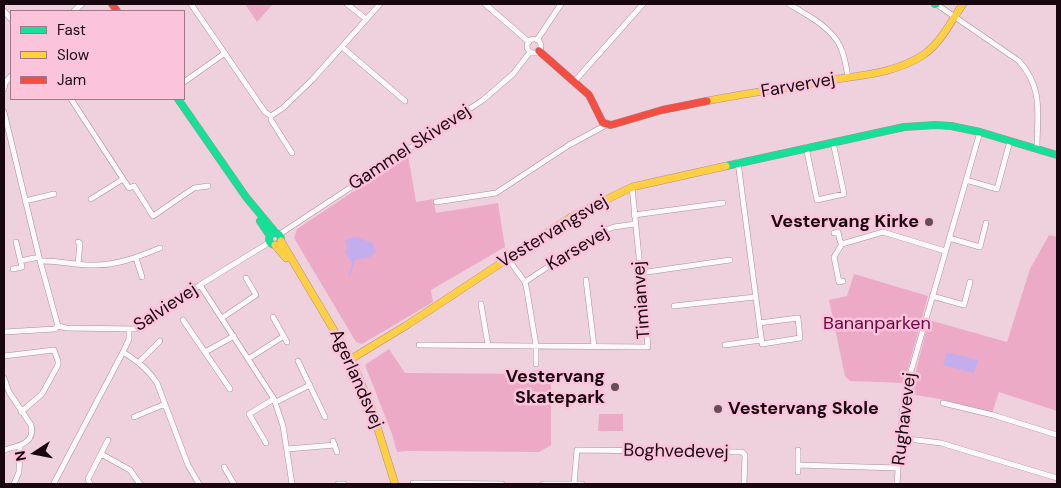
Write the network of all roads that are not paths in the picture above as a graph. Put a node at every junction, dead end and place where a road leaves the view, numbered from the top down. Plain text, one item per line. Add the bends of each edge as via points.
1 (191, 4) edge
2 (347, 4) edge
3 (380, 4) edge
4 (485, 4) edge
5 (561, 4) edge
6 (643, 4) edge
7 (789, 4) edge
8 (936, 4) edge
9 (963, 4) edge
10 (954, 17) junction
11 (366, 19) junction
12 (537, 40) junction
13 (528, 42) junction
14 (342, 47) junction
15 (539, 51) junction
16 (530, 52) junction
17 (225, 53) junction
18 (10, 77) edge
19 (848, 77) junction
20 (185, 81) edge
21 (574, 82) junction
22 (4, 89) edge
23 (72, 100) edge
24 (179, 100) edge
25 (405, 101) dead end
26 (4, 112) edge
27 (271, 116) junction
28 (606, 126) junction
29 (6, 129) edge
30 (980, 132) junction
31 (1010, 141) junction
32 (833, 142) junction
33 (806, 147) junction
34 (1037, 149) junction
35 (292, 153) dead end
36 (1057, 154) edge
37 (738, 162) junction
38 (123, 179) junction
39 (966, 180) junction
40 (208, 186) dead end
41 (632, 187) junction
42 (54, 194) dead end
43 (91, 199) dead end
44 (25, 201) junction
45 (436, 202) dead end
46 (723, 203) dead end
47 (634, 214) junction
48 (986, 223) dead end
49 (635, 224) junction
50 (834, 233) dead end
51 (275, 238) junction
52 (949, 238) junction
53 (16, 242) dead end
54 (78, 242) dead end
55 (842, 244) junction
56 (160, 248) dead end
57 (945, 251) junction
58 (136, 258) junction
59 (508, 258) junction
60 (39, 259) junction
61 (730, 260) dead end
62 (20, 261) junction
63 (78, 264) junction
64 (13, 269) dead end
65 (640, 273) junction
66 (142, 277) dead end
67 (246, 278) dead end
68 (586, 280) dead end
69 (843, 281) dead end
70 (525, 282) junction
71 (970, 282) dead end
72 (200, 285) junction
73 (932, 296) junction
74 (755, 297) junction
75 (481, 304) dead end
76 (674, 306) dead end
77 (272, 317) dead end
78 (222, 318) junction
79 (183, 320) dead end
80 (759, 323) junction
81 (58, 326) junction
82 (129, 330) junction
83 (4, 332) edge
84 (234, 336) junction
85 (761, 340) junction
86 (160, 341) dead end
87 (419, 344) dead end
88 (724, 344) dead end
89 (488, 345) junction
90 (536, 345) junction
91 (594, 346) junction
92 (123, 352) junction
93 (205, 352) junction
94 (4, 356) edge
95 (248, 358) junction
96 (351, 359) junction
97 (298, 361) dead end
98 (139, 362) junction
99 (536, 364) dead end
100 (4, 378) edge
101 (310, 385) junction
102 (230, 389) dead end
103 (7, 394) edge
104 (275, 400) junction
105 (943, 403) dead end
106 (165, 404) junction
107 (21, 412) junction
108 (134, 417) dead end
109 (325, 417) dead end
110 (1057, 435) edge
111 (900, 438) junction
112 (108, 440) dead end
113 (266, 443) dead end
114 (20, 446) junction
115 (286, 449) junction
116 (4, 450) edge
117 (798, 450) dead end
118 (337, 452) dead end
119 (101, 454) junction
120 (798, 465) junction
121 (224, 467) dead end
122 (898, 468) junction
123 (798, 472) dead end
124 (1057, 478) edge
125 (343, 482) edge
126 (54, 483) dead end
127 (413, 483) edge
128 (14, 484) edge
129 (90, 484) edge
130 (140, 484) edge
131 (199, 484) edge
132 (234, 484) edge
133 (290, 484) edge
134 (338, 484) edge
135 (395, 484) edge
136 (434, 484) edge
137 (478, 484) edge
138 (502, 484) edge
139 (543, 484) edge
140 (574, 484) edge
141 (582, 484) edge
142 (744, 484) edge
143 (897, 484) edge

1 - 17 street
2 - 11 street
3 - 11 street
4 - 13 street
5 - 12 street
6 - 21 street
7 - 19 street via 836,38
8 - 10 street
9 - 10 street, Farvervej
10 - 19 street, Farvervej via 932,47 908,63
10 - 34 street via 1018,61 1028,72 1037,98
11 - 14 street
12 - 13 street
12 - 15 street
13 - 16 street
14 - 25 street
14 - 27 street via 312,80
15 - 16 street
15 - 21 street
16 - 51 street, Gammel Skivevej via 513,74 483,100
17 - 20 street
17 - 27 street
18 - 22 street
19 - 28 street, Farvervej via 662,110
21 - 28 street via 593,100
23 - 38 street
24 - 51 street, Agerlandsvej
26 - 29 street
27 - 35 street
28 - 45 street, Farvervej via 569,145 496,193
29 - 44 street
30 - 31 street, Vestervangsvej
30 - 32 street, Vestervangsvej via 924,125
30 - 39 street, Rughavevej
31 - 34 street, Vestervangsvej
31 - 39 street via 997,189
32 - 33 street, Vestervangsvej
32 - 33 street via 844,194 817,200
33 - 37 street, Vestervangsvej
34 - 36 street, Vestervangsvej
37 - 41 street, Vestervangsvej
37 - 74 street
38 - 40 street via 129,188 134,186 154,216 194,188
38 - 43 street
39 - 52 street, Rughavevej
41 - 47 street, Timianvej
41 - 59 street, Vestervangsvej via 571,217
42 - 44 street
44 - 60 street
46 - 47 street
47 - 49 street, Timianvej
48 - 52 street via 980,247
49 - 65 street, Timianvej
49 - 70 street, Karsevej via 600,232
50 - 55 street via 838,232
51 - 72 street, Salvievej
51 - 96 street, Agerlandsvej
52 - 57 street, Rughavevej
53 - 62 street
54 - 63 street
55 - 57 street via 882,232
55 - 69 street via 834,257 839,282
56 - 58 street
57 - 73 street, Rughavevej
58 - 63 street via 106,264
58 - 66 street
59 - 70 street
59 - 96 street, Vestervangsvej
60 - 62 street
60 - 63 street
60 - 81 street
61 - 65 street
62 - 64 street via 22,267
65 - 91 street, Timianvej via 648,347
67 - 78 street via 256,295
68 - 91 street
70 - 90 street
71 - 73 street via 964,305
72 - 78 street
72 - 82 street, Salvievej via 146,324
73 - 111 street, Rughavevej via 905,393
74 - 76 street
74 - 80 street
75 - 89 street
77 - 95 street via 286,339
78 - 84 street
79 - 93 street
80 - 85 street
80 - 85 street via 798,318 800,338 762,344
81 - 82 street
81 - 83 street
82 - 92 street, Salvievej
84 - 93 street
84 - 95 street
85 - 88 street
86 - 98 street
87 - 89 street, Timianvej
89 - 90 street, Timianvej
90 - 91 street, Timianvej
90 - 99 street
92 - 98 street
92 - 126 street, Salvievej
93 - 102 street
94 - 107 street via 54,350 58,361 42,394
95 - 104 street
96 - 135 street, Agerlandsvej via 370,404
97 - 101 street
98 - 106 street via 153,378
100 - 103 street
101 - 104 street
101 - 109 street
103 - 107 street
104 - 113 street via 250,414
104 - 115 street
105 - 110 street
106 - 108 street
106 - 131 street via 188,465
107 - 114 street via 32,431
111 - 122 street, Rughavevej
111 - 124 street via 941,444
112 - 119 street
114 - 116 street
114 - 128 street via 19,472
115 - 118 street via 334,443
115 - 133 street
117 - 120 street
119 - 129 street via 88,479
119 - 130 street via 130,470
120 - 122 street
120 - 123 street
121 - 132 street
122 - 143 street, Rughavevej
125 - 134 street
127 - 136 street
136 - 137 street
137 - 138 street
139 - 140 street
140 - 141 street
140 - 142 street, Boghvedevej via 577,450 742,452 745,456

